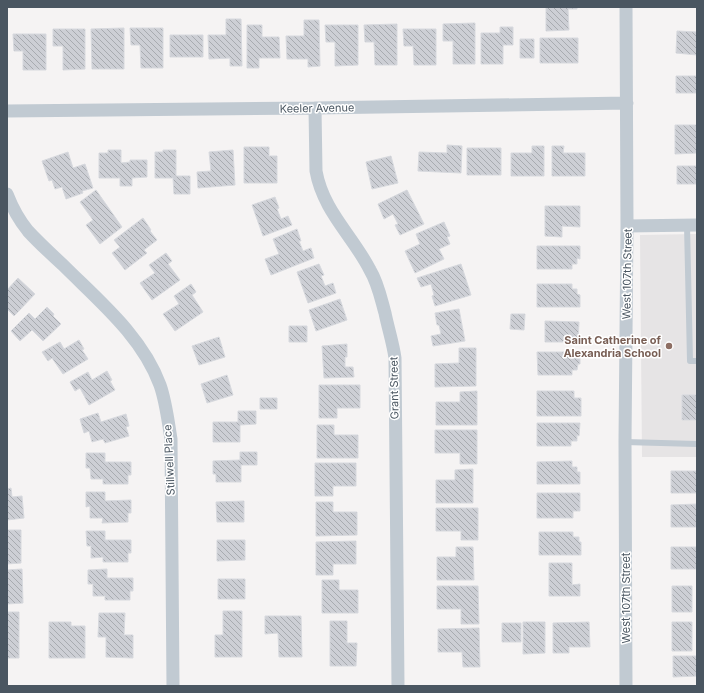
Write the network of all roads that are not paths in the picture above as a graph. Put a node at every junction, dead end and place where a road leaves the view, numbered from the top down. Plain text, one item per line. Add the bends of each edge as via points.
1 (626, 7) edge
2 (627, 103) junction
3 (315, 108) junction
4 (7, 111) edge
5 (7, 194) edge
6 (692, 225) edge
7 (627, 226) junction
8 (697, 361) edge
9 (625, 442) junction
10 (697, 444) edge
11 (173, 686) edge
12 (398, 686) edge
13 (626, 686) edge

1 - 2 street, West 107th Street
2 - 3 street, Keeler Avenue
2 - 7 street, West 107th Street
3 - 4 street, Keeler Avenue
3 - 12 street, Grant Street via 318,180 331,211 371,271 395,358
5 - 11 street, Stillwell Place via 13,210 28,230 119,320 150,363 160,386 171,439
6 - 7 street
6 - 8 lane via 690,361
7 - 9 street, West 107th Street
9 - 10 lane
9 - 13 street, West 107th Street

